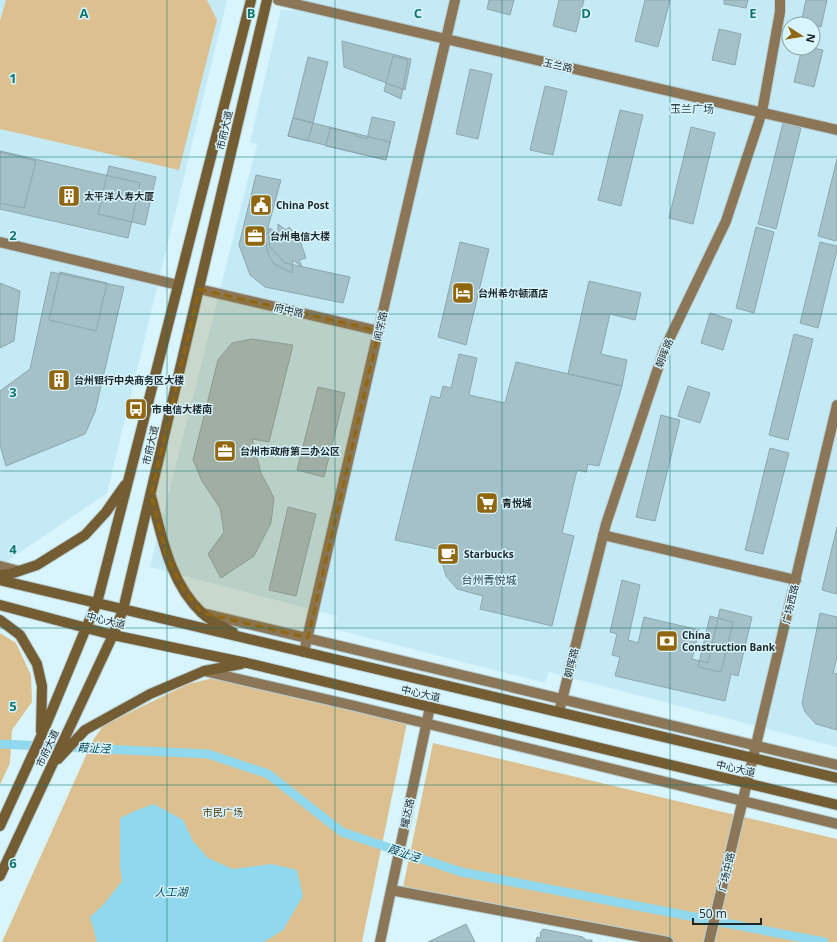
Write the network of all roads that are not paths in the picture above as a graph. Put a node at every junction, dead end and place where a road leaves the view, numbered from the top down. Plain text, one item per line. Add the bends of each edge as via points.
1 (251, 0) edge
2 (267, 0) edge
3 (278, 0) edge
4 (455, 0) edge
5 (780, 0) edge
6 (446, 39) junction
7 (762, 112) junction
8 (837, 130) edge
9 (0, 242) edge
10 (178, 285) junction
11 (199, 289) junction
12 (379, 331) junction
13 (837, 405) edge
14 (129, 480) junction
15 (151, 495) junction
16 (603, 535) junction
17 (0, 566) edge
18 (19, 571) junction
19 (0, 575) edge
20 (0, 580) edge
21 (796, 580) junction
22 (97, 603) junction
23 (0, 605) edge
24 (124, 610) junction
25 (202, 613) junction
26 (0, 620) edge
27 (0, 624) edge
28 (86, 628) junction
29 (12, 629) junction
30 (113, 635) junction
31 (308, 638) junction
32 (250, 640) junction
33 (304, 652) junction
34 (247, 663) junction
35 (204, 671) junction
36 (562, 699) junction
37 (430, 707) junction
38 (559, 712) junction
39 (426, 724) junction
40 (40, 739) junction
41 (757, 745) junction
42 (754, 758) junction
43 (837, 765) edge
44 (52, 766) junction
45 (837, 778) edge
46 (748, 783) junction
47 (743, 802) junction
48 (837, 804) edge
49 (837, 824) edge
50 (0, 826) edge
51 (0, 876) edge
52 (391, 890) junction
53 (709, 941) edge
54 (380, 942) edge
55 (668, 942) edge

1 - 10 main road, 市府大道
2 - 11 main road, 市府大道
3 - 6 street, 玉兰路
4 - 6 street, 闻学路
5 - 7 street, 朝晖路
6 - 7 street, 玉兰路
6 - 12 street, 闻学路
7 - 8 street, 玉兰路
7 - 16 street, 朝晖路 via 726,221 664,350
9 - 10 street
10 - 14 main road, 市府大道
11 - 12 street, 府中路
11 - 15 main road, 市府大道
12 - 31 street, 闻学路
13 - 21 street, 广场西路
14 - 18 main road via 106,512 85,535 37,565
14 - 22 main road, 市府大道
15 - 24 main road, 市府大道
15 - 25 main road via 167,558 185,592
16 - 21 street
16 - 36 street, 朝晖路
17 - 18 street
18 - 19 main road
20 - 22 main road, 中心大道
21 - 41 street, 广场西路
22 - 24 main road, 中心大道
22 - 28 main road, 市府大道
23 - 28 main road, 中心大道
24 - 30 main road, 市府大道
24 - 32 main road, 中心大道
25 - 31 street
25 - 32 main road via 224,628
26 - 29 main road
27 - 29 street
28 - 30 main road, 中心大道
28 - 40 main road, 市府大道
29 - 40 main road via 20,635 37,664 42,686
30 - 34 main road, 中心大道
30 - 44 main road, 市府大道
31 - 33 street, 闻学路
31 - 36 street
32 - 33 main road, 中心大道
33 - 38 main road, 中心大道
34 - 35 main road
34 - 37 main road, 中心大道
35 - 39 street
35 - 44 main road via 150,694 85,730
36 - 38 street, 朝晖路
36 - 41 street
37 - 39 street, 耀达路
37 - 46 main road, 中心大道
38 - 42 main road, 中心大道
39 - 47 street
39 - 52 street, 耀达路
40 - 50 main road, 市府大道
41 - 42 street, 广场西路
41 - 43 street
42 - 45 main road, 中心大道
42 - 46 street, 广场西路
44 - 51 main road, 市府大道
46 - 47 street, 广场西路
46 - 48 main road, 中心大道
47 - 49 street
47 - 53 street, 广场中路
52 - 54 street, 耀达路
52 - 55 street

